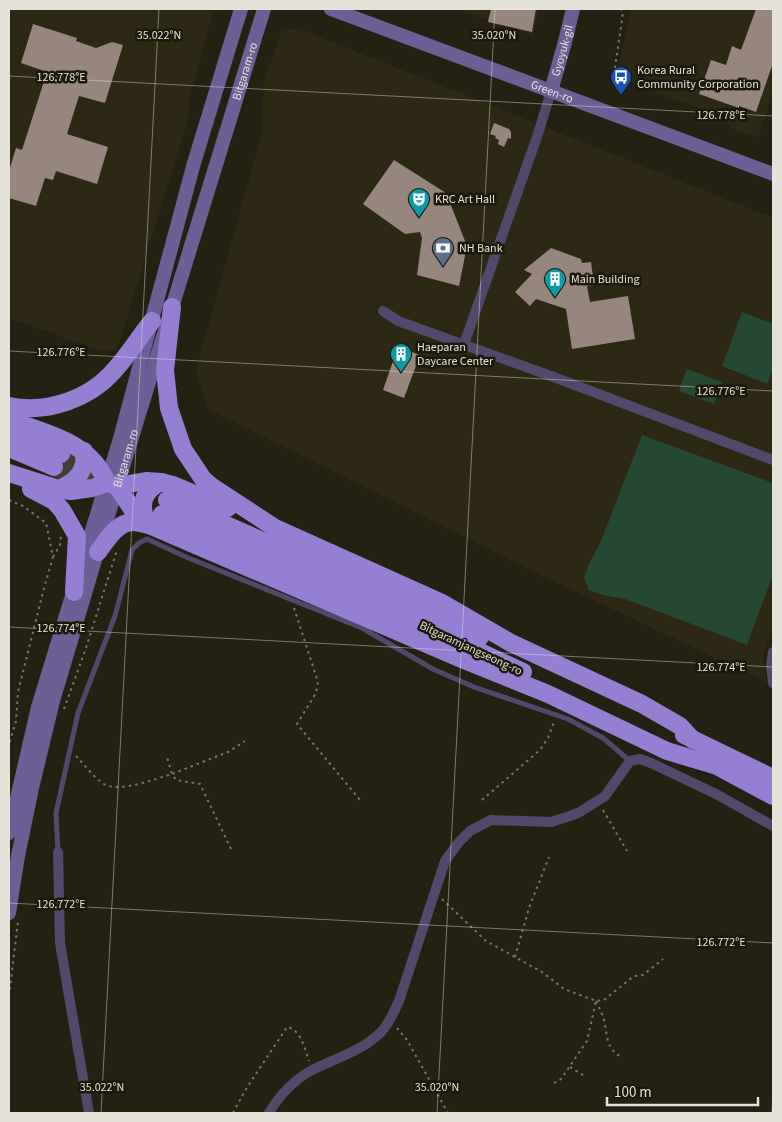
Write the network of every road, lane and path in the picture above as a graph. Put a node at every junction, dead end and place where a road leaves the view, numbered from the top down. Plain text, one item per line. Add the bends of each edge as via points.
1 (241, 9) edge
2 (264, 9) edge
3 (331, 9) edge
4 (573, 9) edge
5 (621, 9) edge
6 (613, 81) dead end
7 (551, 91) junction
8 (773, 174) edge
9 (172, 307) junction
10 (383, 311) dead end
11 (152, 321) junction
12 (464, 344) junction
13 (9, 406) edge
14 (9, 420) edge
15 (9, 433) edge
16 (9, 448) edge
17 (84, 451) junction
18 (773, 460) edge
19 (13, 475) edge
20 (161, 482) junction
21 (112, 484) junction
22 (59, 489) junction
23 (9, 500) edge
24 (159, 513) junction
25 (68, 518) junction
26 (275, 528) junction
27 (118, 548) dead end
28 (98, 552) junction
29 (53, 557) junction
30 (74, 592) junction
31 (293, 600) junction
32 (773, 652) edge
33 (773, 683) edge
34 (63, 713) dead end
35 (557, 715) junction
36 (693, 740) junction
37 (245, 741) dead end
38 (9, 744) edge
39 (71, 751) junction
40 (167, 757) dead end
41 (630, 762) junction
42 (172, 774) junction
43 (773, 778) edge
44 (773, 796) edge
45 (360, 800) dead end
46 (482, 800) dead end
47 (598, 802) junction
48 (773, 826) edge
49 (9, 833) edge
50 (231, 849) dead end
51 (627, 851) dead end
52 (58, 852) joint
53 (549, 857) dead end
54 (434, 892) junction
55 (14, 913) edge
56 (515, 957) junction
57 (663, 959) dead end
58 (9, 996) edge
59 (596, 1000) junction
60 (389, 1022) junction
61 (620, 1056) dead end
62 (570, 1066) junction
63 (312, 1070) junction
64 (586, 1077) dead end
65 (554, 1083) dead end
66 (89, 1113) edge
67 (233, 1113) edge
68 (269, 1113) edge
69 (448, 1113) edge

1 - 11 main road, Bitgaram-ro via 194,163
2 - 9 main road, Bitgaram-ro
3 - 7 main road, Green-ro
4 - 7 main road, Gyoyuk-gil
5 - 6 path
7 - 8 main road, Green-ro
7 - 12 street
9 - 21 main road, Bitgaram-ro
9 - 26 highway via 164,370 169,408 183,450 203,480
10 - 12 street via 398,322
11 - 13 highway via 116,368 87,392 60,404 33,408
11 - 21 main road, Bitgaram-ro
12 - 18 street
14 - 17 highway via 63,439
15 - 16 highway via 57,460
17 - 21 highway
17 - 22 highway via 81,473 75,481
19 - 22 highway
19 - 25 highway via 54,501
20 - 21 highway
20 - 24 highway via 149,489 143,501 143,516
20 - 26 highway via 174,484
21 - 22 highway via 84,490
21 - 24 highway via 134,512
21 - 28 main road, Bitgaram-ro
21 - 30 main road, Bitgaram-ro
23 - 29 path via 23,506 46,524
24 - 28 highway via 126,523
24 - 36 highway, Bitgaramjangseong-ro via 436,617
24 - 44 highway via 464,660 548,694 667,750 717,766
25 - 29 path via 62,523 60,545
25 - 30 highway via 77,536
26 - 36 highway via 442,603 511,643 642,704 680,726
27 - 34 path
28 - 55 main road, Bitgaram-ro via 45,735 18,856
29 - 38 path via 18,692 16,721
30 - 49 main road, Bitgaram-ro via 38,707
31 - 35 lane via 362,628 434,669 474,687
31 - 39 lane via 147,539 139,543 132,550 115,616 78,714
31 - 45 path via 318,682 316,693 297,724
32 - 33 street
35 - 41 lane via 603,738
35 - 46 path via 540,750
36 - 43 highway, Bitgaramjangseong-ro
37 - 42 path via 228,752
39 - 42 path via 98,780 109,786 133,785
39 - 52 lane via 56,813
40 - 42 path
41 - 47 street
41 - 48 street via 651,762
42 - 50 path via 176,780 200,784
47 - 51 path
47 - 54 street via 552,822 491,820 480,825 458,842 445,861
52 - 66 street via 60,944
53 - 56 path via 529,908
54 - 56 path via 486,941
54 - 60 street via 399,1001
55 - 58 path
56 - 59 path via 564,989
57 - 59 path via 643,975 634,976 604,1000
59 - 61 path via 609,1044
59 - 62 path via 587,1041
60 - 63 street via 382,1032 350,1054
60 - 69 path via 407,1040
62 - 64 path
62 - 65 path via 561,1080
63 - 67 path via 303,1044 296,1032 288,1028
63 - 68 street via 288,1088

